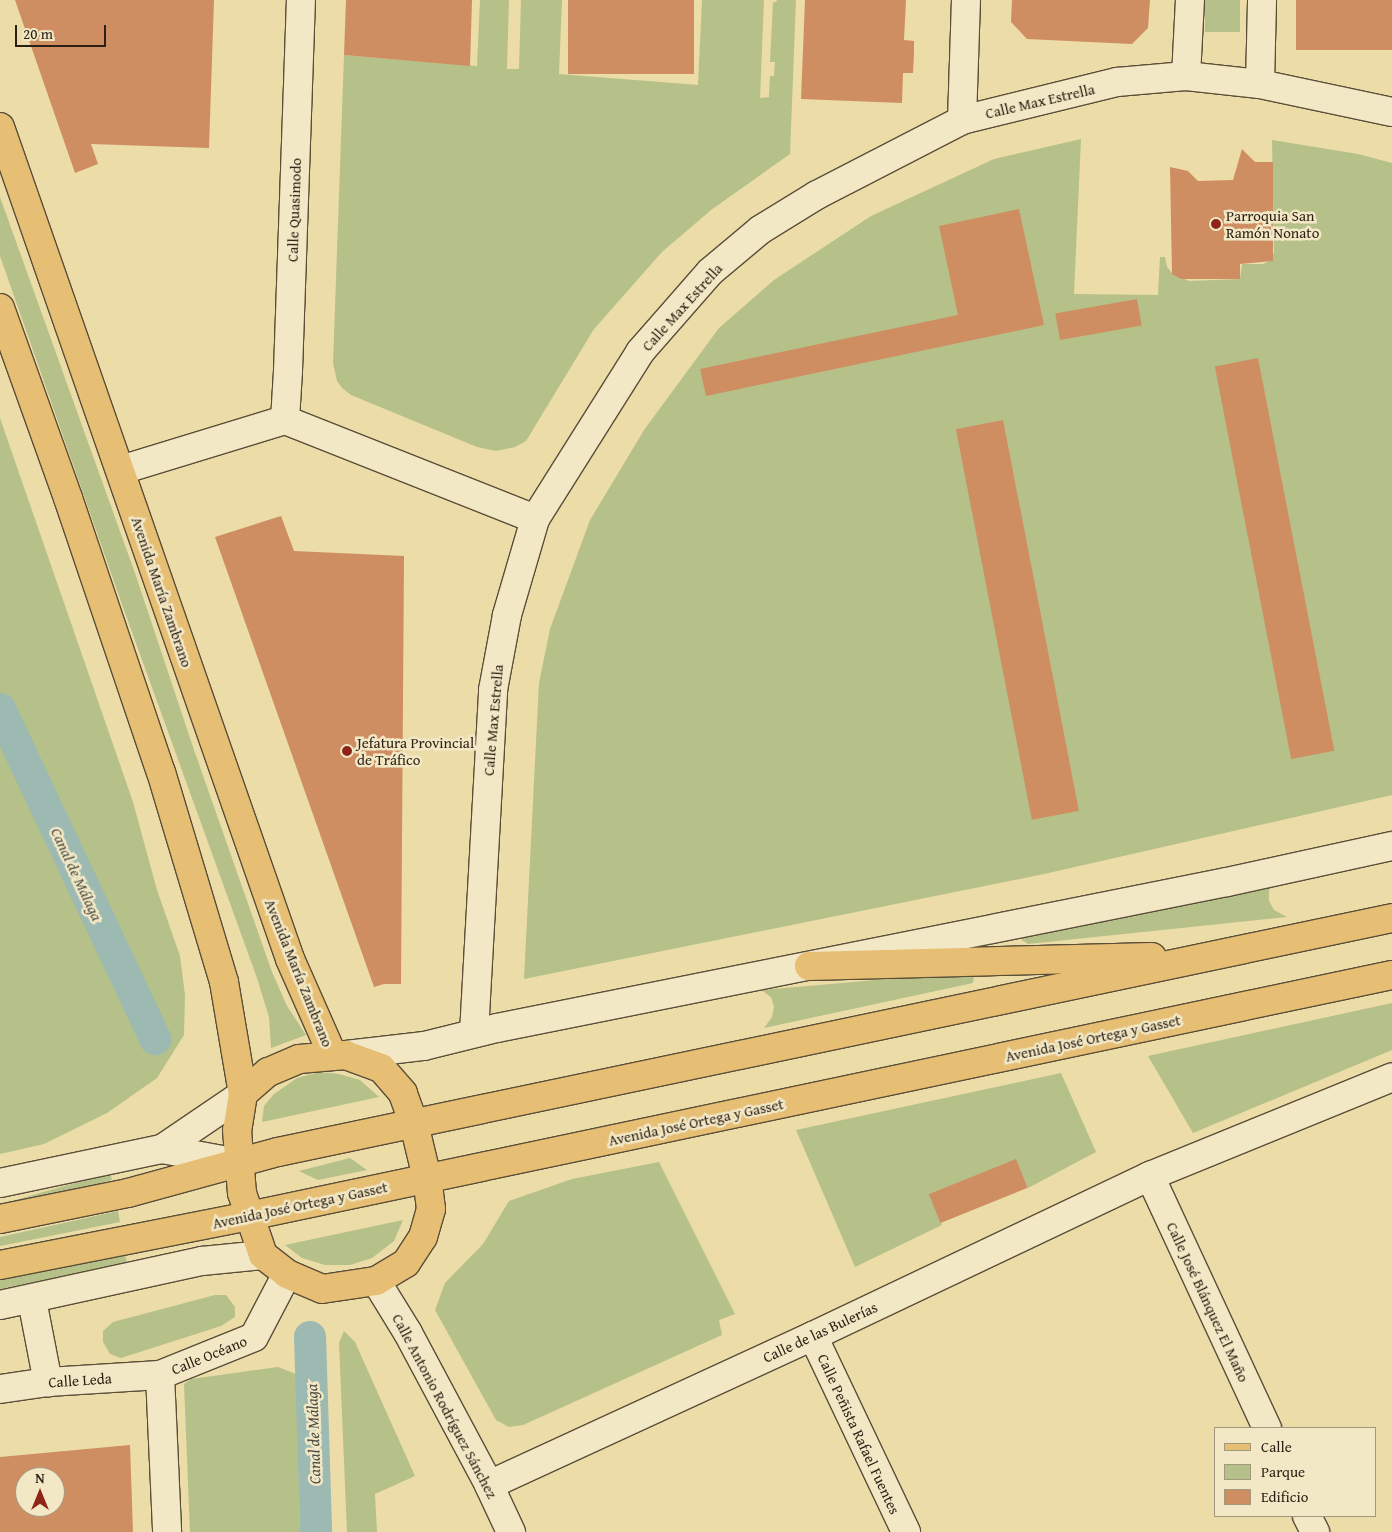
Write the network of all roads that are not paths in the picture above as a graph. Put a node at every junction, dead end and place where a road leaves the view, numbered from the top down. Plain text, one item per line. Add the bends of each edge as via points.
1 (301, 0) edge
2 (966, 0) edge
3 (1190, 0) edge
4 (1262, 0) edge
5 (1186, 76) junction
6 (1260, 84) junction
7 (1392, 112) edge
8 (962, 120) junction
9 (0, 127) edge
10 (0, 308) edge
11 (285, 420) junction
12 (121, 470) junction
13 (535, 519) junction
14 (1392, 846) edge
15 (1392, 918) edge
16 (1224, 955) junction
17 (809, 966) junction
18 (1392, 975) edge
19 (474, 1033) junction
20 (339, 1054) junction
21 (1392, 1077) edge
22 (243, 1094) junction
23 (414, 1124) junction
24 (162, 1149) junction
25 (240, 1163) junction
26 (1150, 1176) junction
27 (427, 1178) junction
28 (0, 1183) edge
29 (249, 1216) junction
30 (0, 1219) edge
31 (263, 1255) junction
32 (0, 1265) edge
33 (287, 1274) junction
34 (376, 1281) junction
35 (32, 1300) junction
36 (0, 1305) edge
37 (813, 1336) junction
38 (160, 1375) junction
39 (48, 1382) junction
40 (0, 1389) edge
41 (1267, 1427) edge
42 (489, 1485) junction
43 (1308, 1517) edge
44 (167, 1532) edge
45 (511, 1532) edge
46 (906, 1532) edge
47 (1315, 1532) edge

1 - 11 street, Calle Quasimodo
2 - 8 street
3 - 5 street
4 - 6 street
5 - 6 street, Calle Max Estrella
5 - 8 street, Calle Max Estrella via 1117,82
6 - 7 street, Calle Max Estrella
8 - 13 street, Calle Max Estrella via 809,200 760,230 710,272 640,352
9 - 12 main road, Avenida María Zambrano
10 - 22 main road via 161,772 224,982
11 - 12 street
11 - 13 street
12 - 20 main road, Avenida María Zambrano via 290,959
13 - 19 street, Calle Max Estrella via 507,615 493,690
14 - 17 street
15 - 16 main road
16 - 17 main road
16 - 23 main road
17 - 19 street
18 - 27 main road, Avenida José Ortega y Gasset
19 - 20 street via 424,1046
20 - 22 main road via 291,1062 268,1072
20 - 23 main road via 381,1068 403,1093
21 - 26 street, Calle de las Bulerías
22 - 24 street
22 - 25 main road via 237,1130
23 - 25 main road
23 - 27 main road
24 - 25 street
24 - 28 street
25 - 29 main road via 242,1192
25 - 30 main road via 128,1193
26 - 37 street, Calle de las Bulerías
26 - 41 street, Calle José Blánquez El Maño
27 - 29 main road, Avenida José Ortega y Gasset
27 - 34 main road via 431,1209 423,1237 406,1263
29 - 31 main road
29 - 32 main road, Avenida José Ortega y Gasset
31 - 33 main road
31 - 35 street via 202,1261
33 - 34 main road via 322,1289
33 - 38 street, Calle Océano via 254,1337
34 - 42 street, Calle Antonio Rodríguez Sánchez via 408,1332
35 - 36 street
35 - 39 street
37 - 42 street, Calle de las Bulerías
37 - 46 street, Calle Peñista Rafael Fuentes
38 - 39 street, Calle Leda
38 - 44 street, Calle Océano
39 - 40 street, Calle Leda
42 - 45 street, Calle Antonio Rodríguez Sánchez
43 - 47 street

